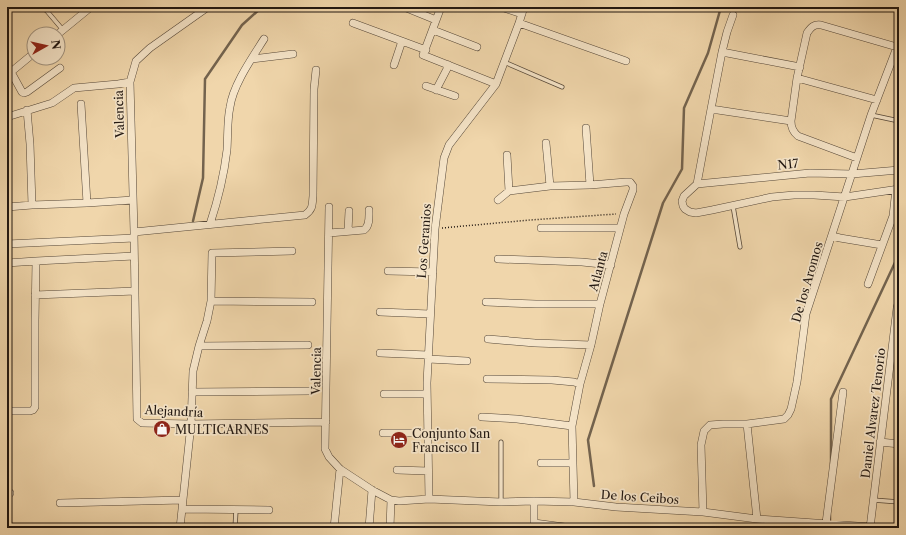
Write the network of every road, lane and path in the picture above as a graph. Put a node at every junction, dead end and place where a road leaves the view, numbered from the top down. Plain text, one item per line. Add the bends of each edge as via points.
1 (36, 7) edge
2 (91, 7) edge
3 (208, 7) edge
4 (404, 7) edge
5 (441, 7) edge
6 (501, 7) edge
7 (523, 11) edge
8 (733, 15) dead end
9 (436, 20) junction
10 (353, 23) dead end
11 (520, 23) junction
12 (56, 26) edge
13 (66, 27) edge
14 (432, 30) junction
15 (264, 39) dead end
16 (402, 41) junction
17 (898, 44) edge
18 (477, 47) dead end
19 (424, 52) junction
20 (722, 52) junction
21 (293, 54) dead end
22 (26, 58) edge
23 (252, 59) junction
24 (626, 61) dead end
25 (504, 62) junction
26 (394, 65) dead end
27 (449, 65) junction
28 (800, 67) junction
29 (60, 68) dead end
30 (9, 69) edge
31 (316, 70) dead end
32 (797, 78) junction
33 (130, 82) junction
34 (496, 84) junction
35 (426, 86) dead end
36 (562, 87) dead end
37 (436, 90) junction
38 (454, 96) dead end
39 (877, 100) junction
40 (81, 104) dead end
41 (711, 109) junction
42 (27, 110) junction
43 (871, 115) junction
44 (7, 117) edge
45 (791, 121) junction
46 (899, 121) edge
47 (586, 128) dead end
48 (546, 143) dead end
49 (506, 155) dead end
50 (857, 158) junction
51 (899, 170) edge
52 (852, 174) junction
53 (697, 184) junction
54 (590, 185) junction
55 (550, 186) junction
56 (897, 189) edge
57 (509, 191) junction
58 (845, 197) junction
59 (133, 200) junction
60 (498, 200) dead end
61 (87, 203) junction
62 (32, 205) junction
63 (733, 206) junction
64 (7, 207) edge
65 (329, 207) dead end
66 (349, 210) dead end
67 (369, 210) dead end
68 (624, 214) junction
69 (210, 224) junction
70 (541, 228) dead end
71 (620, 228) junction
72 (435, 229) junction
73 (348, 231) junction
74 (328, 233) junction
75 (134, 235) junction
76 (832, 236) junction
77 (7, 244) edge
78 (882, 245) junction
79 (740, 247) dead end
80 (292, 251) dead end
81 (134, 256) junction
82 (498, 259) dead end
83 (36, 261) junction
84 (7, 263) edge
85 (611, 265) junction
86 (388, 271) dead end
87 (432, 272) junction
88 (868, 284) dead end
89 (135, 291) junction
90 (35, 295) junction
91 (899, 300) edge
92 (211, 301) junction
93 (312, 302) dead end
94 (486, 302) dead end
95 (600, 304) junction
96 (380, 312) dead end
97 (430, 314) junction
98 (488, 339) dead end
99 (308, 345) dead end
100 (591, 345) junction
101 (199, 346) junction
102 (380, 353) dead end
103 (428, 357) junction
104 (467, 361) dead end
105 (487, 379) dead end
106 (580, 384) junction
107 (310, 391) dead end
108 (192, 392) junction
109 (843, 392) dead end
110 (384, 394) dead end
111 (427, 394) junction
112 (7, 411) edge
113 (482, 417) dead end
114 (326, 422) junction
115 (191, 424) junction
116 (747, 424) junction
117 (572, 426) junction
118 (383, 433) dead end
119 (428, 433) junction
120 (501, 442) dead end
121 (880, 442) junction
122 (899, 444) edge
123 (541, 463) dead end
124 (573, 463) junction
125 (340, 469) junction
126 (398, 470) dead end
127 (428, 471) junction
128 (372, 490) junction
129 (429, 499) junction
130 (183, 500) junction
131 (391, 500) junction
132 (873, 500) junction
133 (534, 501) junction
134 (501, 502) junction
135 (574, 502) junction
136 (899, 502) edge
137 (60, 503) dead end
138 (182, 509) junction
139 (236, 510) junction
140 (269, 510) dead end
141 (703, 512) junction
142 (757, 518) junction
143 (826, 523) junction
144 (534, 526) edge
145 (870, 527) edge
146 (180, 528) edge
147 (235, 528) edge
148 (334, 528) edge
149 (369, 528) edge
150 (390, 528) edge
151 (572, 528) edge
152 (886, 528) edge

1 - 12 lane via 46,10
2 - 13 street
3 - 33 street, Valencia via 141,56 136,61
4 - 9 street
5 - 9 street
6 - 7 street
7 - 11 street, Los Geranios
8 - 20 street
9 - 14 street
10 - 16 street
11 - 24 street
11 - 25 street, Los Geranios
14 - 18 street
14 - 19 street
15 - 23 street
16 - 19 street
16 - 26 street
17 - 28 street via 816,24 810,27 807,33
17 - 39 street, De los Aromos
19 - 27 street
20 - 28 street
20 - 41 street
21 - 23 street
22 - 30 street
23 - 69 street via 237,83 230,106 224,174
25 - 34 street, Los Geranios
25 - 36 lane
27 - 34 street
27 - 37 street
28 - 32 street
29 - 30 street via 24,93
31 - 69 street via 313,196 310,211 305,215
32 - 39 street
32 - 45 street
33 - 42 street via 74,88 52,103
33 - 59 street, Valencia
34 - 72 street, Los Geranios via 446,151
35 - 37 street
37 - 38 street
39 - 43 street, De los Aromos
40 - 61 street
41 - 45 street
41 - 53 street
42 - 44 street
42 - 62 street
43 - 46 lane
43 - 50 street, De los Aromos
45 - 50 street via 791,128 798,136
47 - 54 street
48 - 55 street
49 - 57 street
50 - 52 street, De los Aromos
51 - 52 street, N17
52 - 53 street, N17 via 810,173
52 - 58 street, De los Aromos
53 - 63 street via 682,201 688,211 693,213
54 - 55 street, Atlanta
54 - 68 street, Atlanta via 626,182 632,184 633,190
55 - 57 street, Atlanta
56 - 58 street
56 - 78 street via 893,216
57 - 60 street
58 - 63 street via 794,195
58 - 76 street, De los Aromos
59 - 61 street
59 - 75 street, Valencia
61 - 62 street
62 - 64 street
63 - 79 lane
65 - 74 street, Valencia
66 - 73 street
67 - 73 street via 367,228
68 - 71 street, Atlanta
68 - 72 path
69 - 75 street
70 - 71 street
71 - 85 street, Atlanta
72 - 87 street, Los Geranios
73 - 74 street
74 - 114 street, Valencia
75 - 77 street
75 - 81 street, Valencia
76 - 78 street
76 - 116 street, De los Aromos via 806,314 791,409 784,418
78 - 88 street
80 - 92 street via 212,253
81 - 83 street
81 - 89 street, Alejandría
82 - 85 street
83 - 84 street
83 - 90 street
85 - 95 street, Atlanta
86 - 87 street
87 - 97 street, Los Geranios
89 - 90 street
89 - 115 street, Alejandría via 138,419 142,423
90 - 112 street via 36,407 30,411
91 - 121 street, Daniel Alvarez Tenorio
92 - 93 street
92 - 101 street
94 - 95 street
95 - 100 street, Atlanta
96 - 97 street
97 - 103 street, Los Geranios
98 - 100 street
99 - 101 street
100 - 106 street, Atlanta
101 - 108 street via 192,371
102 - 103 street
103 - 104 street
103 - 111 street, Los Geranios
105 - 106 street via 552,380
106 - 117 street, Atlanta
107 - 108 street
108 - 115 street
109 - 143 street
110 - 111 street
111 - 119 street, Los Geranios
113 - 117 street
114 - 115 street, Alejandría
114 - 125 street, Valencia via 325,448
115 - 130 street
116 - 141 street, De los Aromos via 710,425 704,431 701,445
116 - 142 street
117 - 124 street, Atlanta
118 - 119 street
119 - 127 street, Los Geranios
120 - 134 lane
121 - 122 street
121 - 132 street, Daniel Alvarez Tenorio
123 - 124 street
124 - 135 street, Atlanta
125 - 128 street, Valencia
125 - 148 street
126 - 127 street
127 - 129 street, Los Geranios
128 - 131 street, Valencia
128 - 149 street
129 - 131 street, De los Ceibos
129 - 134 street, De los Ceibos
130 - 137 street
130 - 138 street
131 - 150 street
132 - 136 lane
132 - 145 street, Daniel Alvarez Tenorio
133 - 134 street, De los Ceibos
133 - 135 street, De los Ceibos
133 - 144 street
135 - 141 street, De los Ceibos
138 - 139 street
138 - 146 street
139 - 140 street
139 - 147 lane
141 - 142 street, De los Ceibos
142 - 143 street, De los Ceibos
143 - 145 street, De los Ceibos
144 - 151 street
145 - 152 street, De los Ceibos

